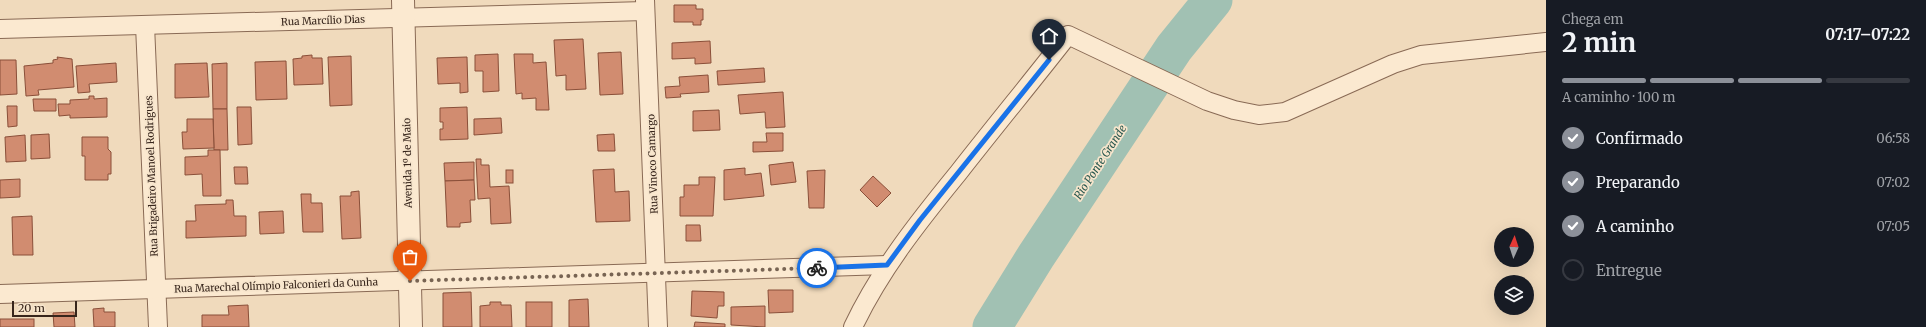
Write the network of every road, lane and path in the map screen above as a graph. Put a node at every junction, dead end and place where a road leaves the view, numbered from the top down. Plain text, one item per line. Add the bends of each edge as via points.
1 (645, 6) edge
2 (513, 7) edge
3 (404, 9) edge
4 (145, 25) junction
5 (0, 29) edge
6 (1546, 42) edge
7 (887, 265) junction
8 (656, 273) junction
9 (410, 281) junction
10 (156, 289) junction
11 (0, 294) edge
12 (158, 327) edge
13 (411, 327) edge
14 (658, 327) edge
15 (854, 327) edge

1 - 2 street, Rua Marcílio Dias
1 - 8 street, Rua Vinoco Camargo
2 - 3 street, Rua Marcílio Dias
3 - 4 street, Rua Marcílio Dias
3 - 9 street, Avenida 1º de Maio
4 - 5 street, Rua Marcílio Dias
4 - 10 street, Rua Brigadeiro Manoel Rodrigues
6 - 7 street via 1421,55 1394,64 1285,112 1259,115 1206,101 1068,35
7 - 8 street, Rua Marechal Olímpio Falconieri da Cunha
7 - 15 street via 864,303
8 - 9 street, Rua Marechal Olímpio Falconieri da Cunha
8 - 14 street, Rua Vinoco Camargo
9 - 10 street, Rua Marechal Olímpio Falconieri da Cunha
9 - 13 street, Avenida 1º de Maio
10 - 11 street, Rua Marechal Olímpio Falconieri da Cunha
10 - 12 street, Rua Brigadeiro Manoel Rodrigues

